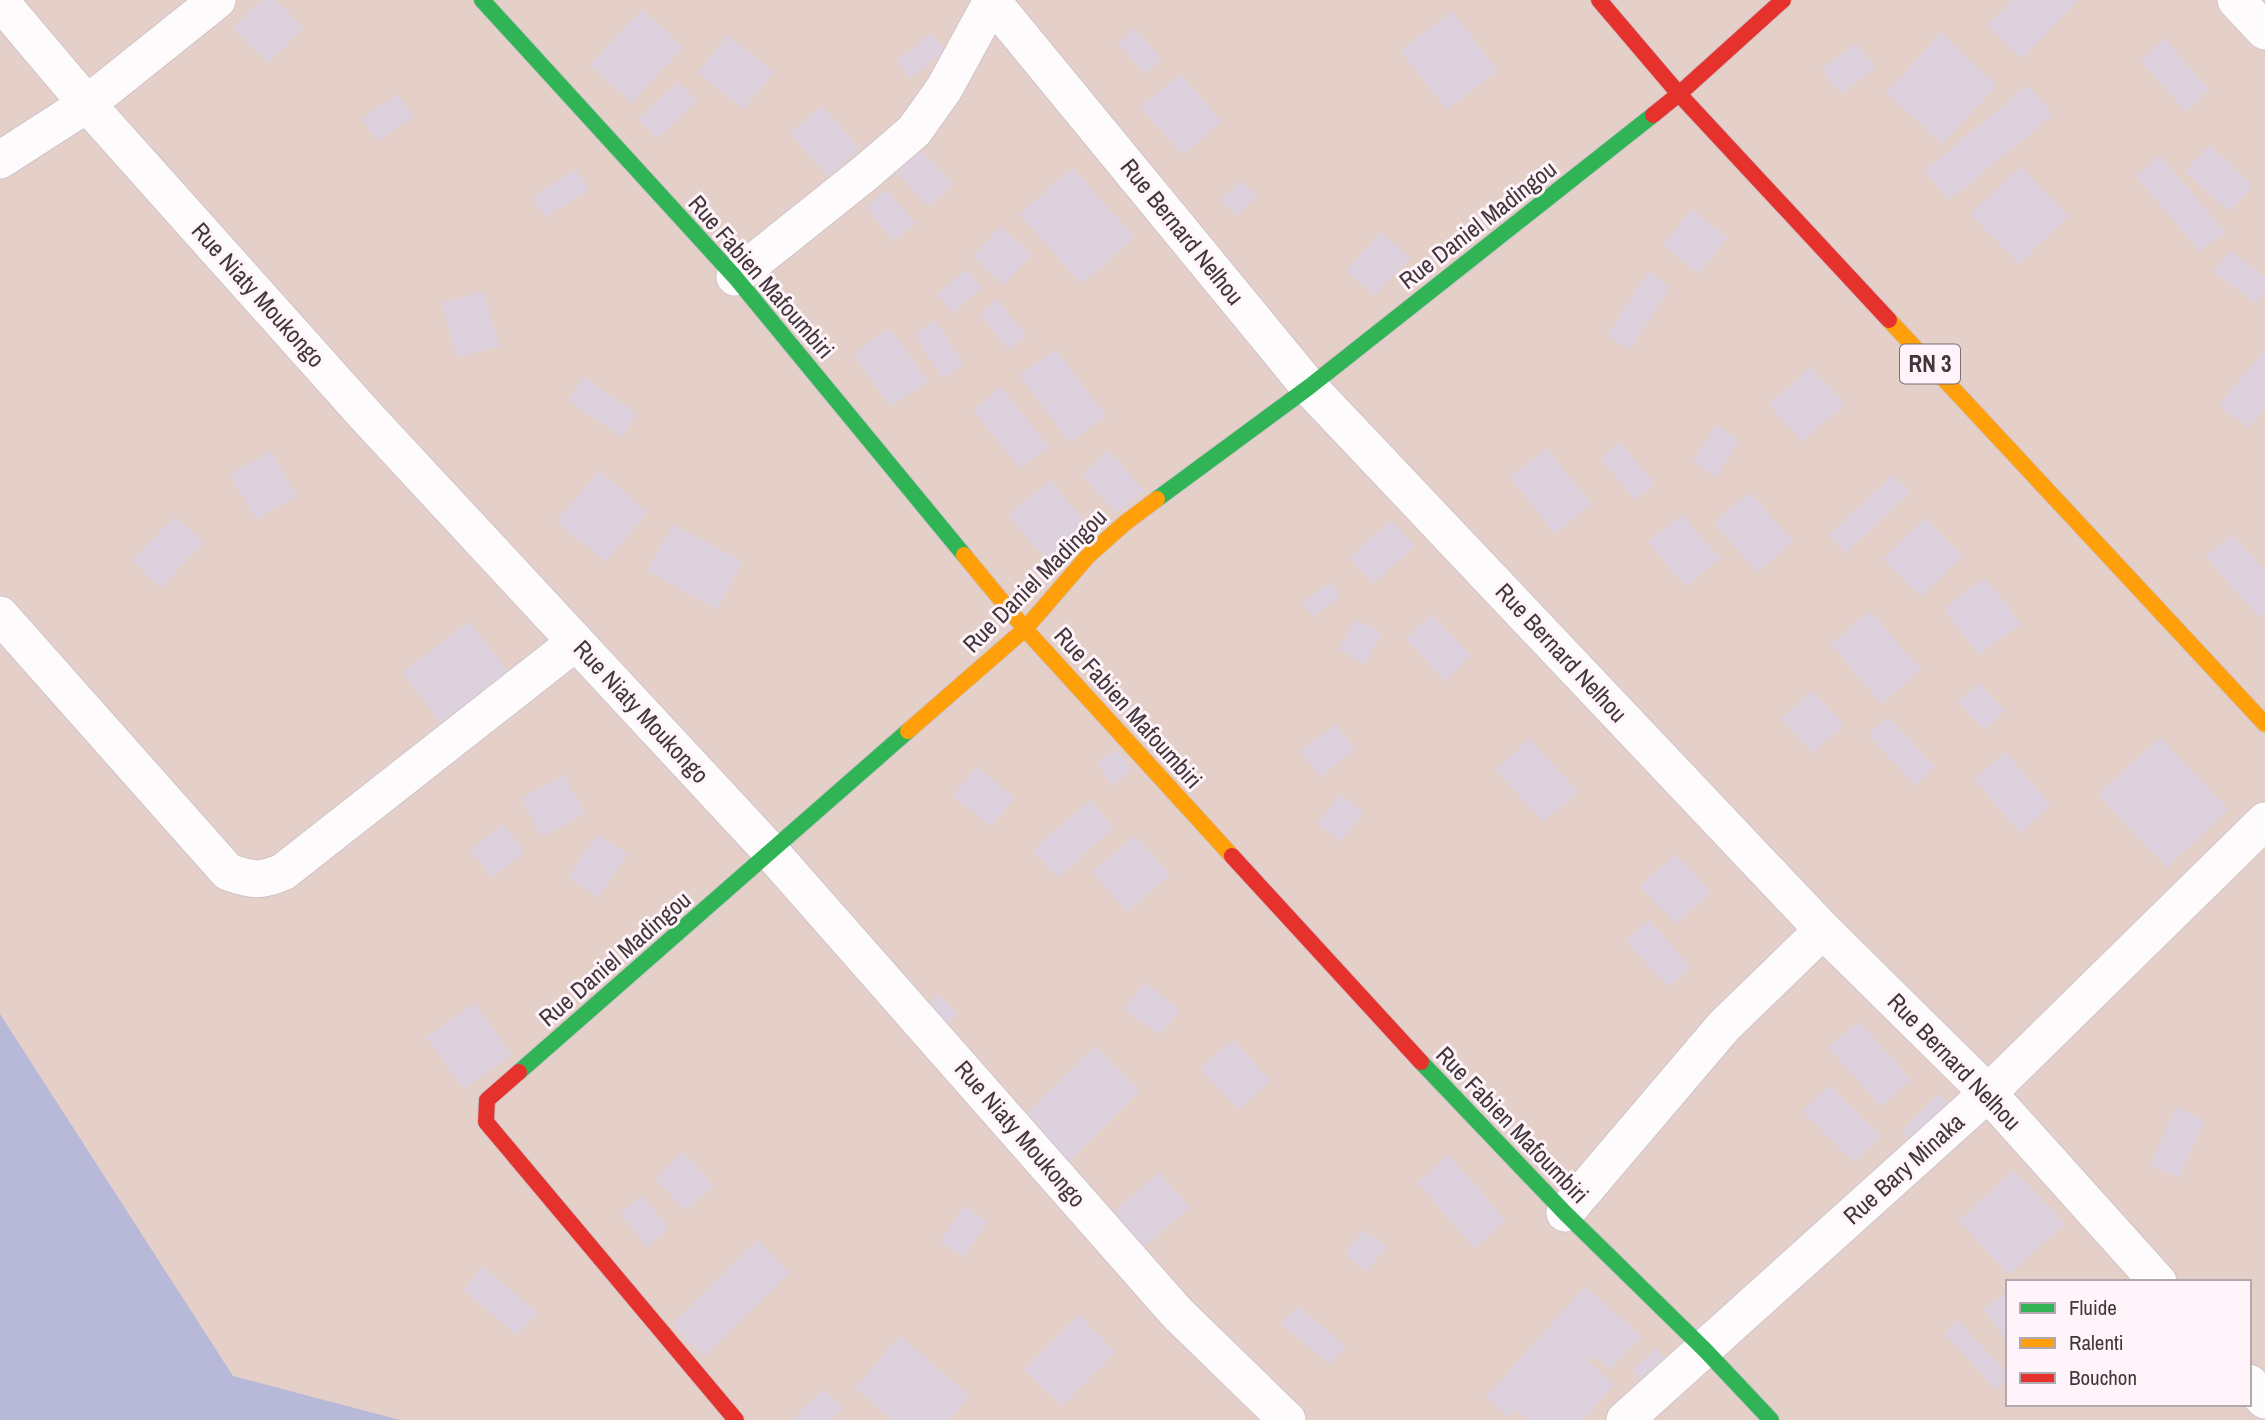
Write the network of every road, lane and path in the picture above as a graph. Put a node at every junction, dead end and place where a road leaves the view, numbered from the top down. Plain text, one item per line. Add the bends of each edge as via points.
1 (217, 0) edge
2 (482, 0) edge
3 (992, 0) edge
4 (1599, 0) edge
5 (1783, 0) edge
6 (2236, 0) edge
7 (0, 1) edge
8 (2265, 31) edge
9 (1679, 94) junction
10 (87, 104) junction
11 (0, 160) edge
12 (735, 277) junction
13 (1309, 387) junction
14 (0, 615) edge
15 (1025, 629) junction
16 (576, 642) junction
17 (2265, 724) edge
18 (2265, 821) edge
19 (771, 852) junction
20 (1823, 930) junction
21 (1988, 1093) junction
22 (1565, 1213) junction
23 (2156, 1280) edge
24 (1705, 1350) junction
25 (2251, 1385) edge
26 (2265, 1400) edge
27 (736, 1420) edge
28 (1287, 1420) edge
29 (1625, 1420) edge
30 (1771, 1420) edge

1 - 10 street
2 - 12 main road, Rue Fabien Mafoumbiri
3 - 12 street via 944,89 914,131
3 - 13 street, Rue Bernard Nelhou
4 - 9 main road, RN 3
5 - 9 main road, Rue Daniel Madingou
6 - 8 street
7 - 10 street, Rue Niaty Moukongo
9 - 13 main road, Rue Daniel Madingou
9 - 17 main road, RN 3
10 - 11 street
10 - 16 street, Rue Niaty Moukongo
12 - 15 main road, Rue Fabien Mafoumbiri
13 - 15 main road, Rue Daniel Madingou via 1125,523 1088,556
13 - 20 street, Rue Bernard Nelhou
14 - 16 street via 228,872 250,880 283,872
15 - 19 main road, Rue Daniel Madingou
15 - 22 main road, Rue Fabien Mafoumbiri
16 - 19 street, Rue Niaty Moukongo
18 - 21 street, Rue Bary Minaka
19 - 27 main road, Rue Daniel Madingou via 487,1101 486,1122
19 - 28 street, Rue Niaty Moukongo via 1177,1313
20 - 21 street, Rue Bernard Nelhou
20 - 22 street via 1724,1026
21 - 23 street, Rue Bernard Nelhou
21 - 24 street, Rue Bary Minaka
22 - 24 main road, Rue Fabien Mafoumbiri
24 - 29 street, Rue Bary Minaka
24 - 30 main road, Rue Fabien Mafoumbiri
25 - 26 street

